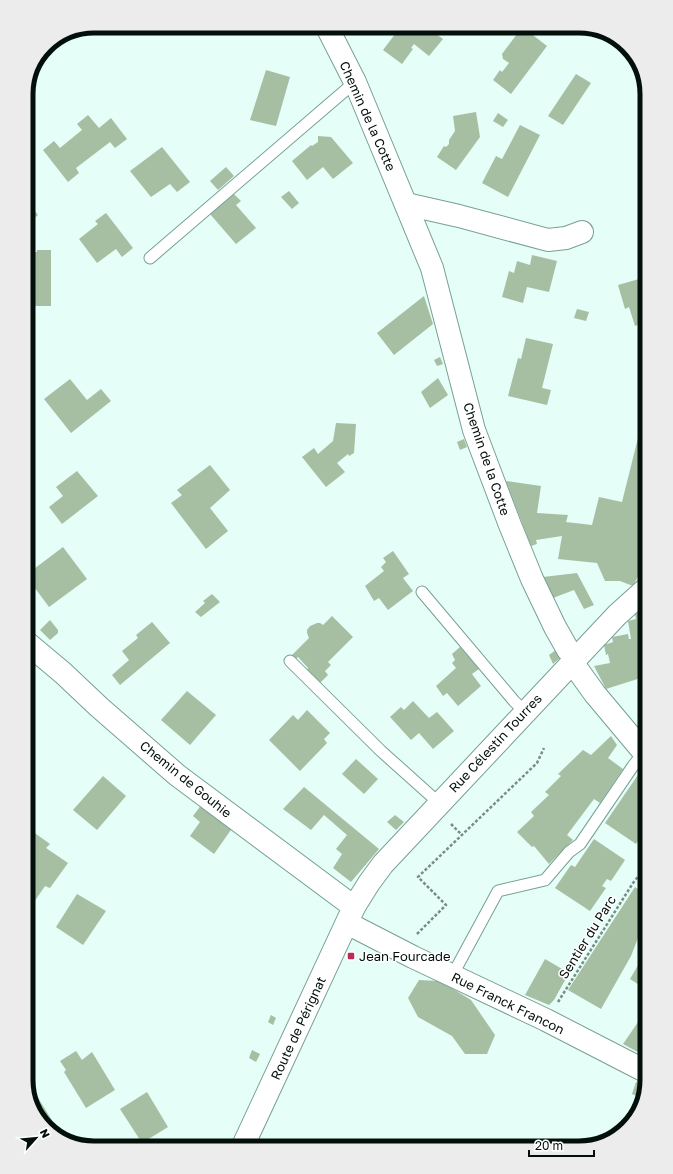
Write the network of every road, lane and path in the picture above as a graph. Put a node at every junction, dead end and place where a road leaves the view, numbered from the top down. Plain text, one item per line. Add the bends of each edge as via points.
1 (330, 33) edge
2 (355, 82) junction
3 (406, 204) junction
4 (582, 232) dead end
5 (150, 258) dead end
6 (422, 592) dead end
7 (640, 594) edge
8 (33, 648) edge
9 (574, 660) junction
10 (290, 661) dead end
11 (525, 712) junction
12 (544, 748) dead end
13 (640, 748) edge
14 (640, 759) edge
15 (439, 803) junction
16 (640, 874) edge
17 (350, 915) junction
18 (405, 953) junction
19 (452, 976) junction
20 (546, 1020) junction
21 (640, 1068) edge
22 (245, 1141) edge

1 - 2 street, Chemin de la Cotte
2 - 3 street, Chemin de la Cotte
2 - 5 lane
3 - 4 street via 548,240 566,238
3 - 9 street, Chemin de la Cotte via 432,268 474,430 532,579
6 - 11 lane
7 - 9 street, Rue Célestin Tourres
8 - 17 street, Chemin de Gouhie via 177,775
9 - 11 street, Rue Célestin Tourres
9 - 13 street, Chemin de la Cotte via 595,694
10 - 15 lane via 381,751
11 - 15 street, Rue Célestin Tourres
12 - 18 path via 537,763 418,877 446,905 418,934
14 - 19 lane via 580,844 569,852 545,880 498,891
15 - 17 street, Rue Célestin Tourres via 383,864
16 - 20 path, Sentier du Parc
17 - 18 street, Rue Franck Francon
17 - 22 street, Route de Pérignat
18 - 19 street, Rue Franck Francon
19 - 20 street, Rue Franck Francon
20 - 21 street, Rue Franck Francon

